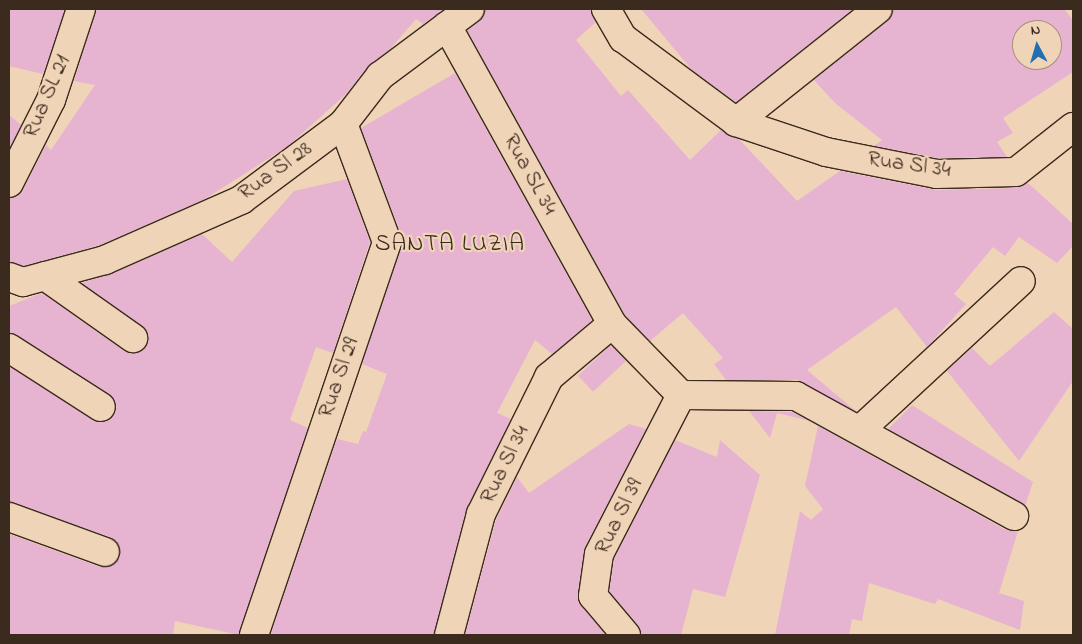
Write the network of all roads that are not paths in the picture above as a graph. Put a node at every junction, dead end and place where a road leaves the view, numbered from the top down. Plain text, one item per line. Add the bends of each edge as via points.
1 (82, 9) edge
2 (470, 9) edge
3 (606, 9) edge
4 (878, 9) edge
5 (447, 26) junction
6 (736, 122) junction
7 (343, 124) junction
8 (1073, 127) edge
9 (9, 183) edge
10 (45, 276) junction
11 (9, 277) edge
12 (1021, 281) dead end
13 (612, 324) junction
14 (133, 338) dead end
15 (9, 348) edge
16 (680, 395) junction
17 (101, 407) dead end
18 (860, 430) junction
19 (1014, 516) dead end
20 (9, 517) edge
21 (105, 552) dead end
22 (254, 635) edge
23 (449, 635) edge
24 (626, 635) edge

1 - 9 street, Rua SL 21 via 51,100
2 - 5 street, Rua Sl 28
3 - 6 street, Rua Sl 34 via 623,38
4 - 6 street
5 - 7 street, Rua Sl 28 via 380,76
5 - 13 street, Rua SL 34
6 - 8 street, Rua Sl 34 via 826,152 937,174 1016,172
7 - 10 street, Rua Sl 28 via 241,200 106,260
7 - 22 street, Rua Sl 29 via 387,242
10 - 11 street, Rua Sl 28 via 23,282
10 - 14 street
12 - 18 street
13 - 16 street, Rua SL 34
13 - 23 street, Rua Sl 34 via 549,377 481,514
15 - 17 street
16 - 18 street via 796,396
16 - 24 street, Rua Sl 39 via 599,554 593,596
18 - 19 street
20 - 21 street

